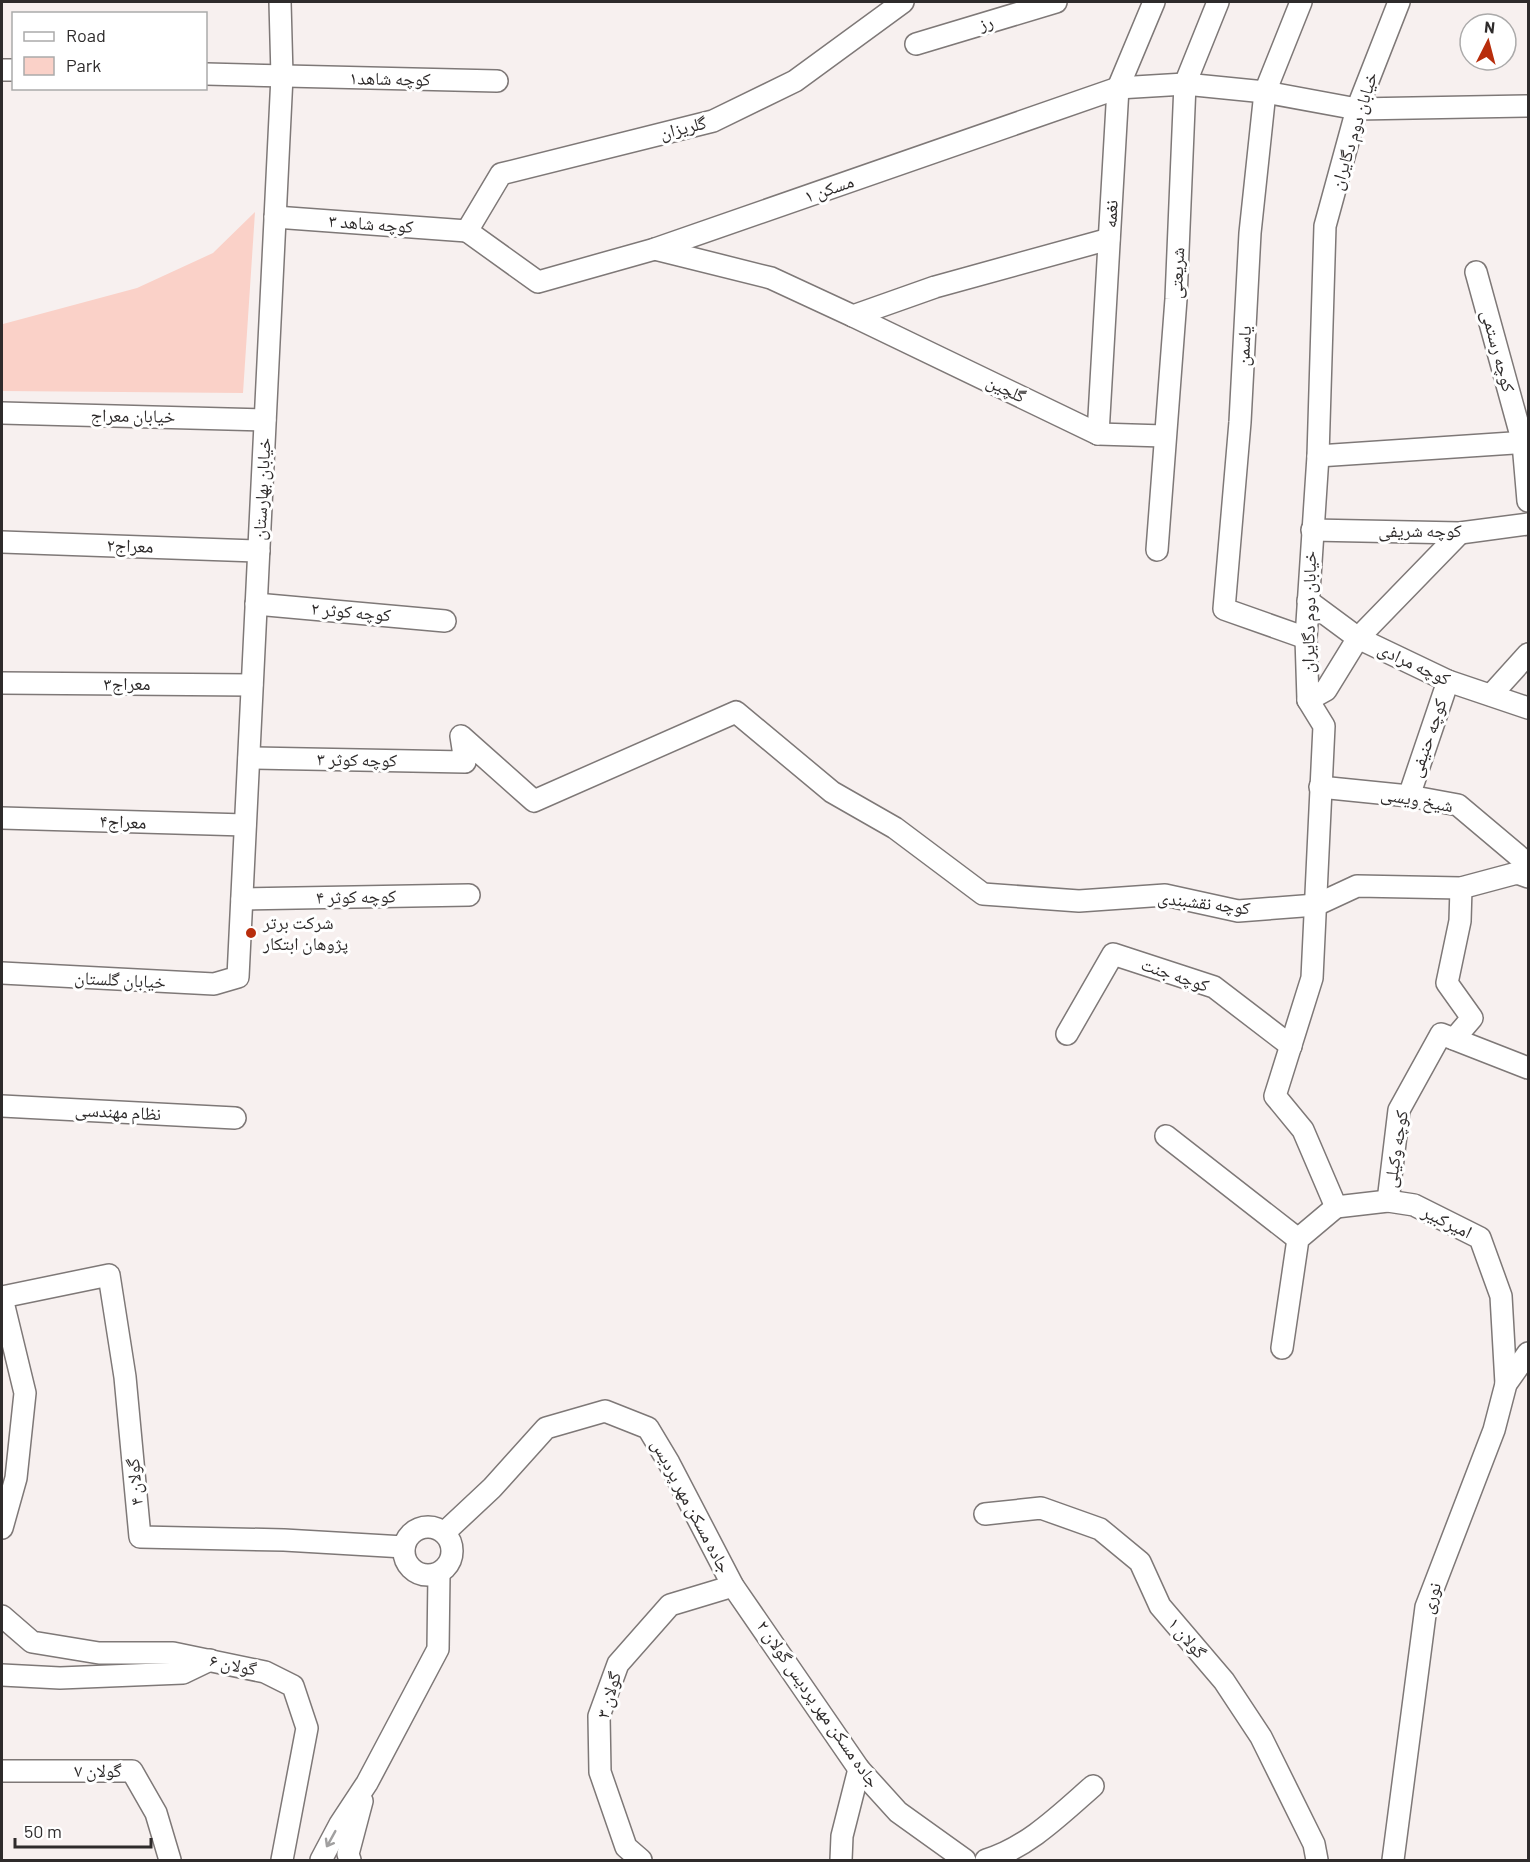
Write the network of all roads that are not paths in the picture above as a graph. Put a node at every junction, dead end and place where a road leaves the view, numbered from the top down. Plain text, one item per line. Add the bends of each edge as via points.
1 (280, 2) edge
2 (903, 2) edge
3 (1056, 2) edge
4 (1154, 2) edge
5 (1218, 2) edge
6 (1301, 2) edge
7 (1399, 2) edge
8 (916, 44) dead end
9 (207, 74) edge
10 (282, 76) junction
11 (497, 81) dead end
12 (1185, 84) junction
13 (1118, 88) junction
14 (1266, 92) junction
15 (1528, 106) edge
16 (1357, 109) junction
17 (275, 217) junction
18 (467, 231) junction
19 (1109, 239) junction
20 (655, 249) junction
21 (1476, 272) dead end
22 (853, 316) junction
23 (2, 413) edge
24 (265, 420) junction
25 (1098, 434) junction
26 (1164, 436) junction
27 (1526, 443) edge
28 (1318, 456) junction
29 (1528, 501) edge
30 (1528, 524) edge
31 (1312, 530) junction
32 (1460, 533) junction
33 (2, 542) edge
34 (1156, 550) dead end
35 (259, 551) junction
36 (1308, 601) junction
37 (256, 604) junction
38 (445, 621) dead end
39 (1306, 638) junction
40 (1358, 638) junction
41 (1528, 654) edge
42 (1448, 681) junction
43 (2, 683) edge
44 (252, 685) junction
45 (1491, 695) junction
46 (1308, 700) junction
47 (1528, 708) edge
48 (249, 758) junction
49 (465, 762) joint
50 (1320, 787) junction
51 (1409, 796) junction
52 (2, 818) edge
53 (245, 825) junction
54 (1528, 864) edge
55 (1528, 877) edge
56 (1461, 888) junction
57 (470, 895) dead end
58 (242, 899) junction
59 (1316, 905) junction
60 (2, 973) edge
61 (238, 976) joint
62 (1067, 1035) dead end
63 (1448, 1037) junction
64 (1291, 1046) junction
65 (1527, 1064) edge
66 (2, 1106) edge
67 (235, 1118) dead end
68 (1166, 1136) dead end
69 (1388, 1201) junction
70 (1336, 1207) junction
71 (1298, 1239) junction
72 (2, 1298) edge
73 (1282, 1348) dead end
74 (1528, 1353) edge
75 (1506, 1384) junction
76 (985, 1514) dead end
77 (2, 1528) edge
78 (445, 1532) junction
79 (404, 1547) junction
80 (439, 1574) junction
81 (733, 1586) junction
82 (2, 1616) edge
83 (210, 1660) junction
84 (2, 1675) edge
85 (859, 1769) junction
86 (2, 1771) edge
87 (367, 1783) junction
88 (1094, 1786) dead end
89 (170, 1860) edge
90 (282, 1860) edge
91 (321, 1860) edge
92 (350, 1860) edge
93 (641, 1860) edge
94 (841, 1860) edge
95 (965, 1860) edge
96 (986, 1860) edge
97 (1317, 1860) edge
98 (1393, 1860) edge

1 - 10 street, خیابان بهارستان
2 - 18 street, گلریزان via 795,81 713,121 501,174
3 - 8 street, رز
4 - 13 street, نغمه
5 - 12 street, شریعتی
6 - 14 street, یاسمن
7 - 16 street, خیابان دوم دگایران
9 - 10 street, کوچه شاهد۱
10 - 11 street, کوچه شاهد۱
10 - 17 street, خیابان بهارستان
12 - 13 street, مسکن ۱
12 - 14 street, مسکن ۱
12 - 26 street, شریعتی via 1176,299
13 - 19 street, نغمه
13 - 20 street, مسکن ۱
14 - 16 street, مسکن ۱
14 - 39 street, یاسمن via 1250,232 1240,422 1224,609
15 - 16 street, مسکن ۱
16 - 28 street, خیابان دوم دگایران via 1325,226
17 - 18 street, کوچه شاهد ۳
17 - 24 street, خیابان بهارستان
18 - 20 street, مسکن ۱ via 538,282
19 - 22 street via 935,287
19 - 25 street, نغمه
20 - 22 street, گلچین via 771,278
21 - 27 street, کوچه رستمی
22 - 25 street, گلچین
23 - 24 street, خیابان معراج
24 - 35 street, خیابان بهارستان
25 - 26 street, گلچین
26 - 34 street, شریعتی
27 - 28 street
27 - 29 street, کوچه رستمی
28 - 31 street, خیابان دوم دگایران
30 - 32 street, کوچه شریفی
31 - 32 street, کوچه شریفی
31 - 36 street, خیابان دوم دگایران
32 - 40 street
33 - 35 street, معراج۲
35 - 37 street, خیابان بهارستان
36 - 39 street, خیابان دوم دگایران
36 - 40 street, کوچه مرادی
37 - 38 street, کوچه کوثر ۲
37 - 44 street, خیابان بهارستان
39 - 46 street, خیابان دوم دگایران
40 - 42 street, کوچه مرادی
40 - 46 street via 1326,690
41 - 45 street
42 - 45 street, کوچه مرادی
42 - 51 street, کوچه حنیفی
43 - 44 street, معراج۳
44 - 48 street, خیابان بهارستان
45 - 47 street, کوچه مرادی
46 - 50 street, خیابان دوم دگایران via 1324,726
48 - 49 street, کوچه کوثر ۳
48 - 53 street, خیابان بهارستان
49 - 59 street, کوچه نقشبندی via 461,736 534,801 736,712 832,792 895,828 983,894 1079,901 1165,895 1238,911
50 - 51 street, شیخ ویسی
50 - 59 street, خیابان دوم دگایران
51 - 54 street, شیخ ویسی via 1458,805
52 - 53 street, معراج۴
53 - 58 street, خیابان بهارستان
55 - 56 street, کوچه نقشبندی via 1517,873
56 - 59 street, کوچه نقشبندی via 1357,886
56 - 63 street, کوچه وکیلی via 1460,921 1447,983 1472,1018
57 - 58 street, کوچه کوثر ۴
58 - 61 street, خیابان بهارستان
59 - 64 street, خیابان دوم دگایران via 1312,978
60 - 61 street, خیابان گلستان via 214,984
62 - 64 street, کوچه جنت via 1113,954 1214,987
63 - 65 street
63 - 69 street, کوچه وکیلی via 1399,1110
64 - 70 street, خیابان دوم دگایران via 1275,1096 1303,1130
66 - 67 street, نظام مهندسی
68 - 71 street
69 - 70 street, امیرکبیر
69 - 75 street, امیرکبیر via 1414,1205 1480,1238 1501,1296
70 - 71 street
71 - 73 street
72 - 77 street via 25,1393 16,1478
72 - 79 street, گولان ۴ via 110,1275 125,1377 140,1537
74 - 75 street, نوری
75 - 98 street, نوری via 1494,1430 1426,1607
76 - 97 street, گولان ۱ via 1041,1508 1100,1529 1140,1562 1160,1606 1224,1681 1261,1737 1314,1844
78 - 79 street via 433,1527 420,1528 409,1535
78 - 80 street via 452,1542 453,1554 449,1566
78 - 81 street, جاده مسکن مهر پردیس via 492,1488 546,1428 605,1411 648,1428
79 - 80 street via 405,1561 414,1571 426,1576
80 - 87 street via 438,1649
81 - 85 street, جاده مسکن مهر پردیس گولان ۲
81 - 93 street, گولان ۳ via 670,1605 618,1664 599,1716 600,1772 626,1847
82 - 83 street, گولان ۶ via 33,1642 99,1653 173,1653
83 - 84 street via 183,1672 60,1678
83 - 90 street, گولان ۶ via 265,1672 292,1686 307,1728
85 - 94 street via 842,1836
85 - 95 street, جاده مسکن مهر پردیس گولان ۲ via 898,1812
86 - 89 street, گولان ۷ via 132,1771 156,1813
87 -> 91 street
87 - 92 street via 348,1854
88 - 96 street via 1005,1854

